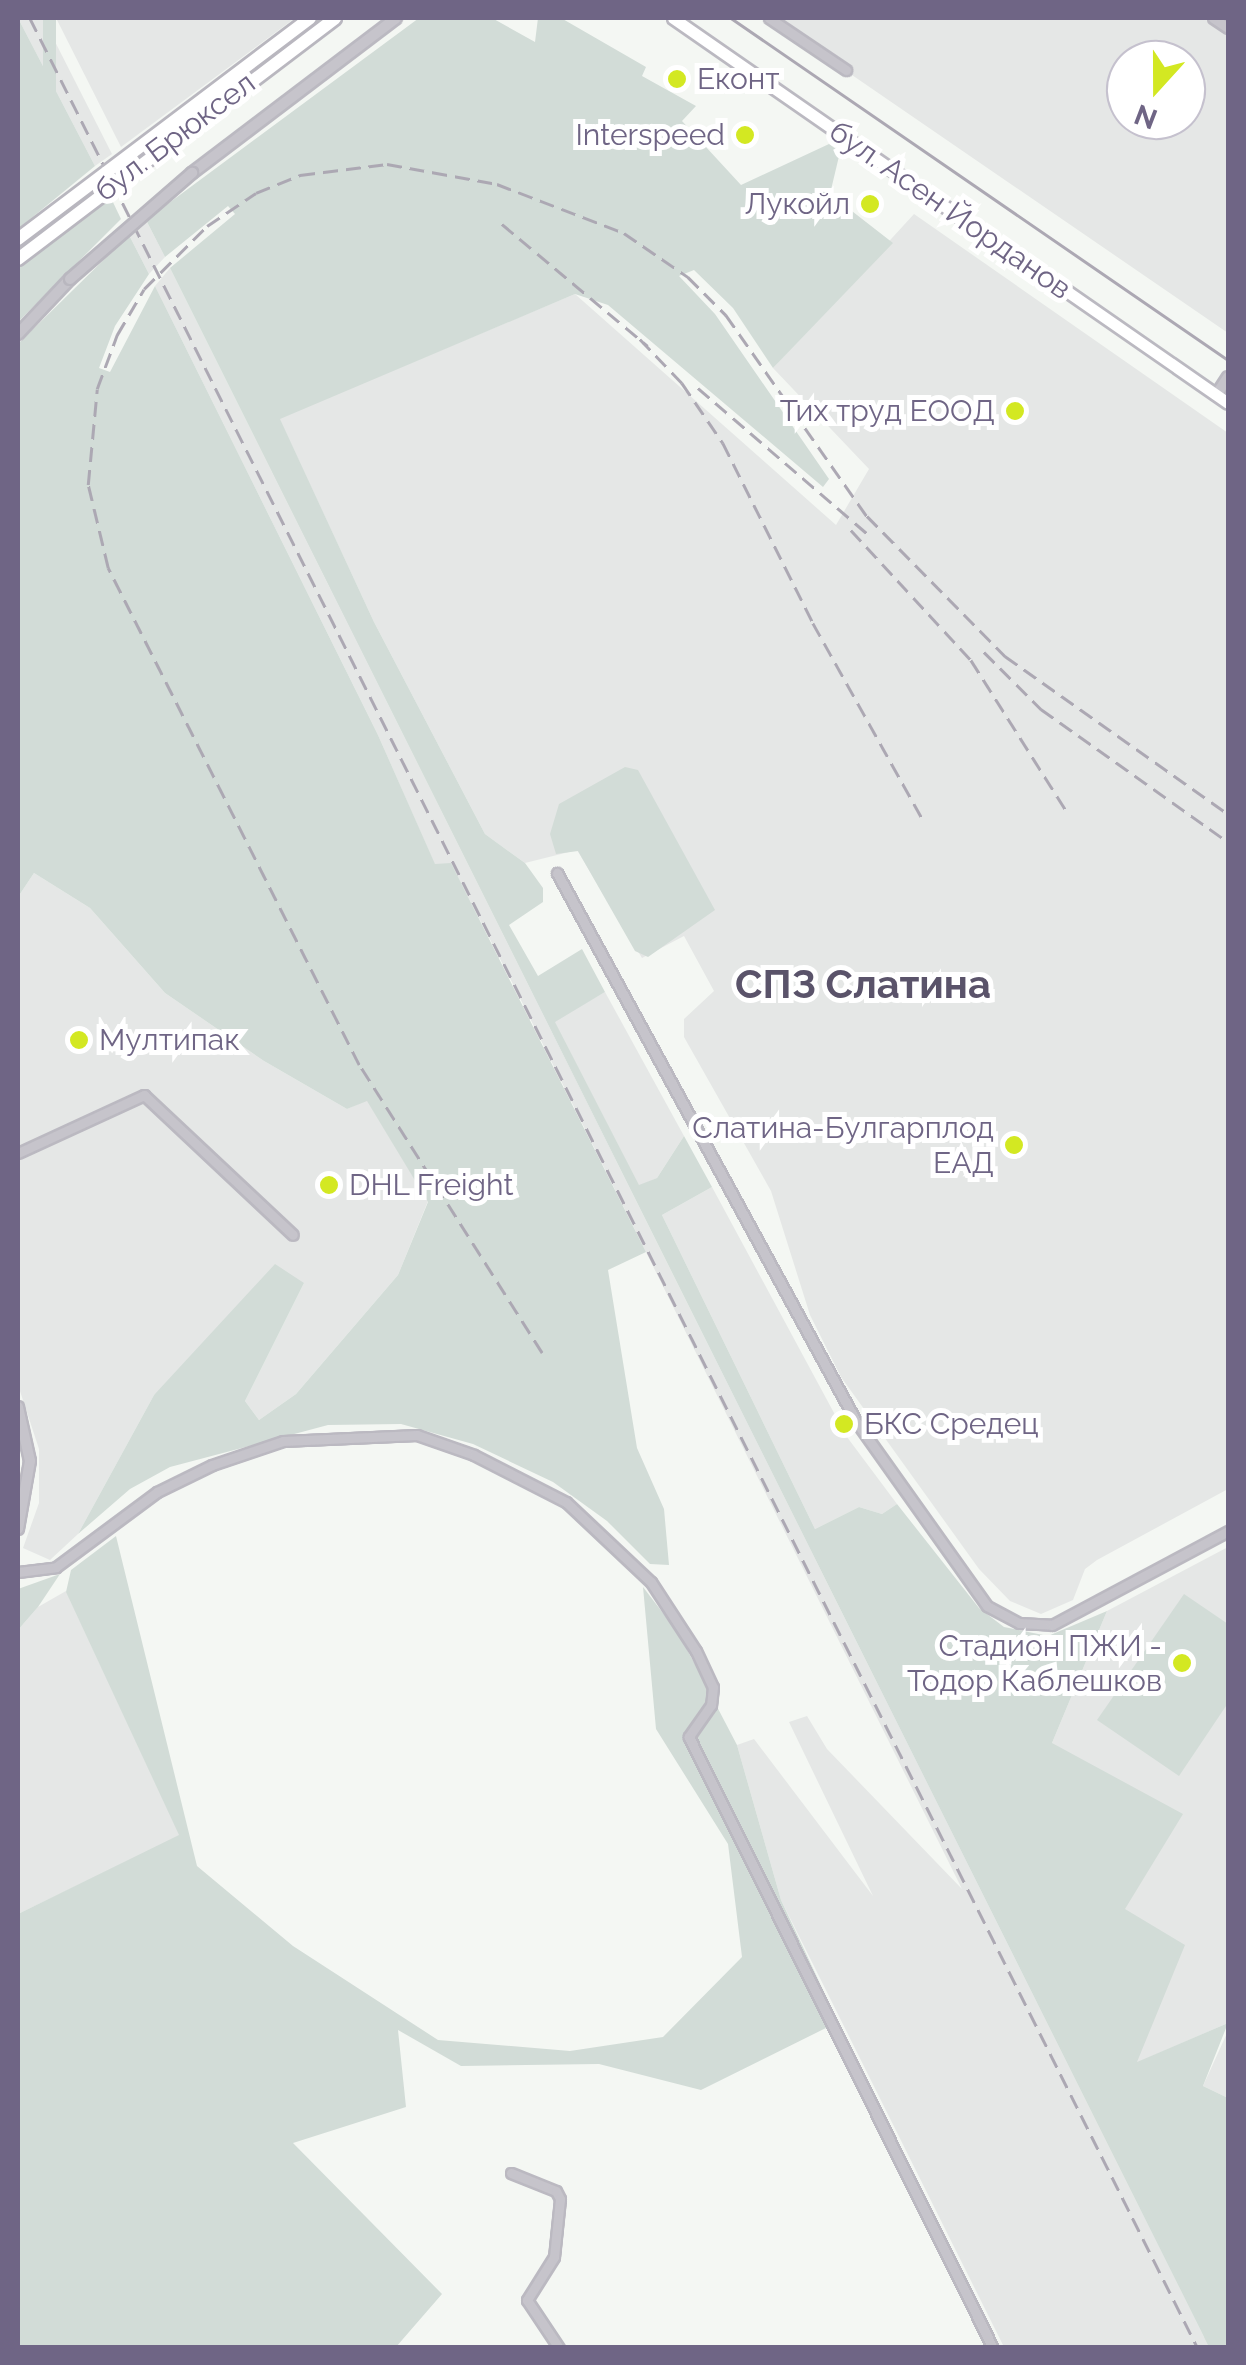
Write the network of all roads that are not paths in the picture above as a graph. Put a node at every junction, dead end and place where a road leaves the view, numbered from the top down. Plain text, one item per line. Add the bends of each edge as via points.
1 (310, 18) edge
2 (334, 18) edge
3 (396, 18) edge
4 (673, 18) edge
5 (769, 18) edge
6 (1212, 18) edge
7 (1228, 28) edge
8 (846, 70) dead end
9 (18, 238) edge
10 (18, 259) edge
11 (18, 334) edge
12 (1228, 377) edge
13 (1216, 394) junction
14 (1228, 403) edge
15 (558, 873) dead end
16 (18, 1153) edge
17 (294, 1235) dead end
18 (18, 1407) edge
19 (18, 1529) edge
20 (1228, 1531) edge
21 (18, 1572) edge
22 (510, 2173) dead end
23 (559, 2348) edge
24 (993, 2348) edge

1 - 9 main road, бул. Брюксел, bridge
2 - 10 main road, бул. Брюксел, bridge
3 - 11 street, bridge via 192,173 70,279
4 - 13 main road, бул. Асен Йорданов
5 - 8 street
6 - 7 street
12 - 13 street
13 - 14 main road, бул. Асен Йорданов
15 - 20 street via 856,1422 987,1606 1019,1623 1052,1626
16 - 17 street via 144,1095
18 - 19 street via 30,1461
21 - 24 street via 56,1567 157,1492 283,1441 417,1436 566,1502 650,1582 696,1651 714,1687 711,1706 689,1737
22 - 23 street via 560,2199 554,2257 527,2300

